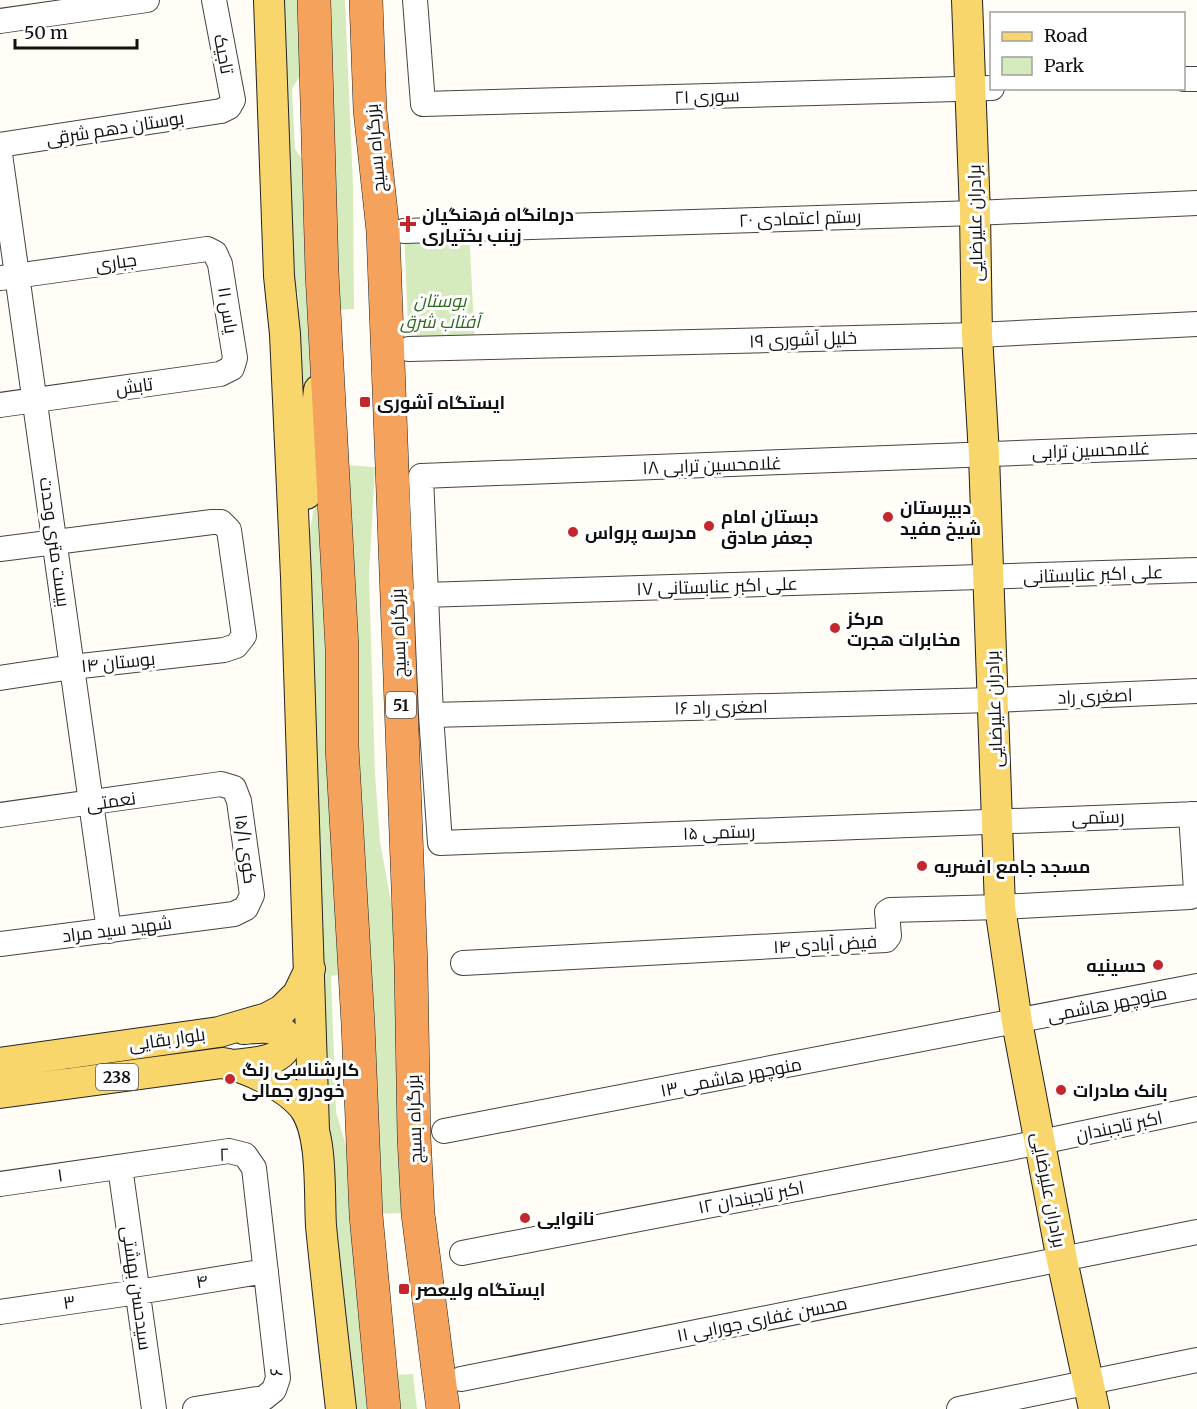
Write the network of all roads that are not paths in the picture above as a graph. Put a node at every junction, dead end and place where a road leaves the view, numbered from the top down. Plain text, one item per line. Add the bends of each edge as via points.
1 (147, 0) edge
2 (214, 0) edge
3 (269, 0) edge
4 (314, 0) edge
5 (366, 0) edge
6 (415, 0) edge
7 (967, 0) edge
8 (0, 21) edge
9 (981, 89) edge
10 (229, 107) joint
11 (0, 146) edge
12 (0, 154) edge
13 (1197, 203) edge
14 (975, 213) junction
15 (404, 231) dead end
16 (215, 253) joint
17 (8, 277) edge
18 (1197, 324) edge
19 (326, 333) junction
20 (977, 335) junction
21 (409, 349) dead end
22 (232, 368) joint
23 (35, 400) junction
24 (0, 405) edge
25 (1197, 446) edge
26 (984, 455) junction
27 (55, 542) junction
28 (0, 549) edge
29 (1197, 570) edge
30 (296, 577) junction
31 (988, 578) junction
32 (435, 595) junction
33 (72, 667) junction
34 (0, 678) edge
35 (1197, 691) edge
36 (993, 700) junction
37 (439, 714) junction
38 (221, 784) joint
39 (91, 804) junction
40 (1194, 814) edge
41 (0, 815) edge
42 (999, 820) junction
43 (1000, 907) junction
44 (234, 914) joint
45 (109, 931) junction
46 (0, 944) edge
47 (462, 963) dead end
48 (310, 969) junction
49 (1197, 987) edge
50 (1017, 1022) junction
51 (219, 1032) junction
52 (0, 1063) edge
53 (235, 1065) junction
54 (0, 1093) edge
55 (1197, 1109) edge
56 (444, 1131) dead end
57 (315, 1138) junction
58 (1041, 1142) junction
59 (120, 1167) junction
60 (0, 1184) edge
61 (1197, 1232) edge
62 (462, 1253) dead end
63 (1062, 1260) junction
64 (266, 1271) junction
65 (138, 1292) junction
66 (0, 1312) edge
67 (1197, 1360) edge
68 (461, 1379) dead end
69 (1091, 1396) edge
70 (154, 1409) edge
71 (195, 1409) edge
72 (341, 1409) edge
73 (384, 1409) edge
74 (443, 1409) edge
75 (958, 1409) edge

1 - 8 street
2 - 10 street, تاجیک via 233,100
3 - 30 main road
4 - 19 highway
5 - 74 highway, بزرگراه بسیج / 51 via 370,110 383,231 418,1214
6 - 9 street, سوری ۲۱ via 423,104
7 - 9 main road, برادران علیرضایی
9 - 14 main road, برادران علیرضایی
10 - 11 street, بوستان دهم شرقی
12 - 17 street, بیست متری وحدت
13 - 14 street, رستم اعتمادی ۲۰
14 - 15 street, رستم اعتمادی ۲۰
14 - 20 main road, برادران علیرضایی
16 - 17 street, جباری via 207,249
16 - 22 street, یاس ۱۱ via 235,358
17 - 23 street, بیست متری وحدت
18 - 20 street, خلیل آشوری ۱۹
19 - 30 main road
19 - 73 highway via 366,1215
20 - 21 street, خلیل آشوری ۱۹
20 - 26 main road, برادران علیرضایی
22 - 23 street, تابش via 220,374
23 - 24 street, تابش
23 - 27 street, بیست متری وحدت
25 - 26 street, غلامحسین ترابی
26 - 31 main road, برادران علیرضایی
26 - 32 street, غلامحسین ترابی ۱۸ via 431,475
27 - 28 street
27 - 33 street, بیست متری وحدت
27 - 33 street, بوستان ۱۴ via 221,522 229,530 244,636 236,646 224,650
29 - 31 street, علی اکبر عنابستانی
30 - 48 main road
31 - 32 street, علی اکبر عنابستانی ۱۷
31 - 36 main road, برادران علیرضایی
32 - 37 street
33 - 34 street, بوستان ۱۴
33 - 39 street, بیست متری وحدت
35 - 36 street, اصغری راد
36 - 37 street, اصغری راد ۱۶
36 - 42 main road, برادران علیرضایی
37 - 42 street, رستمی ۱۵ via 440,843
38 - 39 street, نعمتی
38 - 44 street, کوی ۱۵/۱ via 234,788 239,801 252,895 246,908
39 - 41 street, نعمتی
39 - 45 street, بیست متری وحدت
40 - 42 street, رستمی
40 - 43 street, فیض آبادی ۱۴ via 1196,891 1190,897
42 - 43 main road, برادران علیرضایی
43 - 47 street, فیض آبادی ۱۴ via 890,910 886,940
43 - 50 main road, برادران علیرضایی
44 - 45 street, شهید سید مراد
45 - 46 street, شهید سید مراد
48 - 51 main road, بلوار بقایی / 238 via 298,994 282,1010
48 - 57 main road
49 - 50 street, منوچهر هاشمی
50 - 56 street, منوچهر هاشمی ۱۳
50 - 58 main road, برادران علیرضایی
51 - 52 main road, بلوار بقایی / 238
51 - 53 main road via 269,1028 284,1034 285,1050 276,1057
53 - 54 main road, بلوار بقایی / 238 via 222,1063
53 - 57 main road, بلوار بقایی / 238 via 296,1100 305,1109
55 - 58 street, اکبر تاجبندان
57 - 72 main road
58 - 62 street, اکبر تاجبندان ۱۲
58 - 63 main road, برادران علیرضایی
59 - 60 street, ۱
59 - 64 street, ۲ via 229,1151 244,1155 254,1168
59 - 65 street, سیدحسن بهشتی
61 - 63 street, محسن غفاری جورابی ۱۱
63 - 68 street, محسن غفاری جورابی ۱۱
63 - 69 main road, برادران علیرضایی
64 - 65 street, ۴
64 - 71 street, ۶ via 278,1378 274,1390 264,1398
65 - 66 street, ۳
65 - 70 street, سیدحسن بهشتی
67 - 69 street
69 - 75 street

